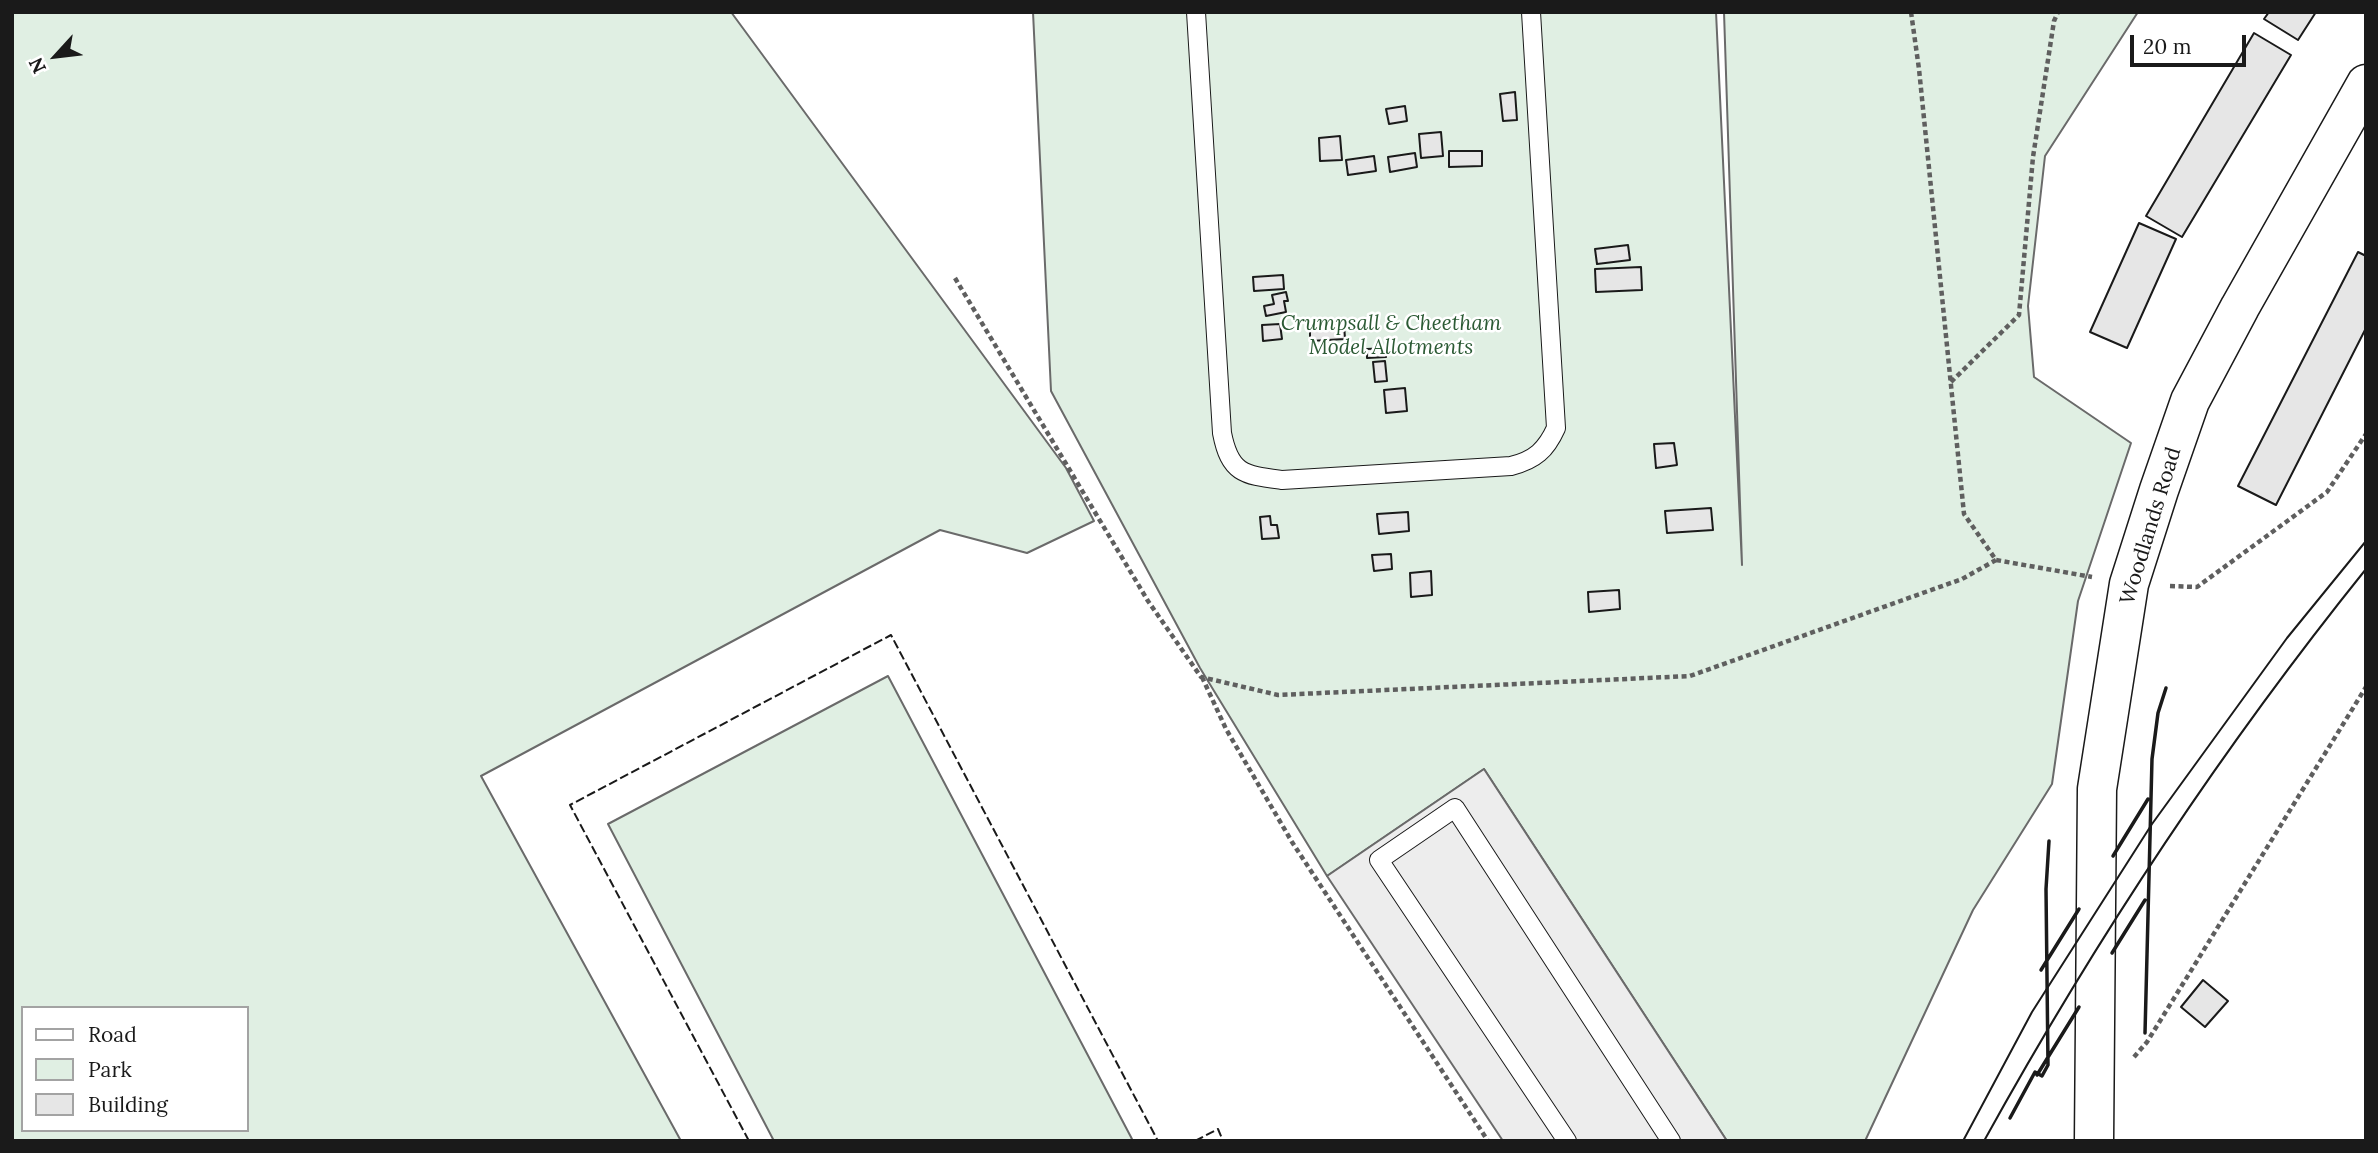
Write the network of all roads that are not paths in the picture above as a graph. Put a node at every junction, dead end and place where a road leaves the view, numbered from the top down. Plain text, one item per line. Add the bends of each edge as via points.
1 (1196, 12) edge
2 (1531, 12) edge
3 (2366, 84) edge
4 (1567, 1141) edge
5 (1671, 1141) edge
6 (2094, 1141) edge

1 - 2 lane via 1222,433 1226,454 1238,469 1282,480 1511,466 1540,454 1549,442 1556,428
3 - 6 street, Woodlands Road via 2190,401 2129,584 2097,789
4 - 5 lane via 1379,860 1455,808

